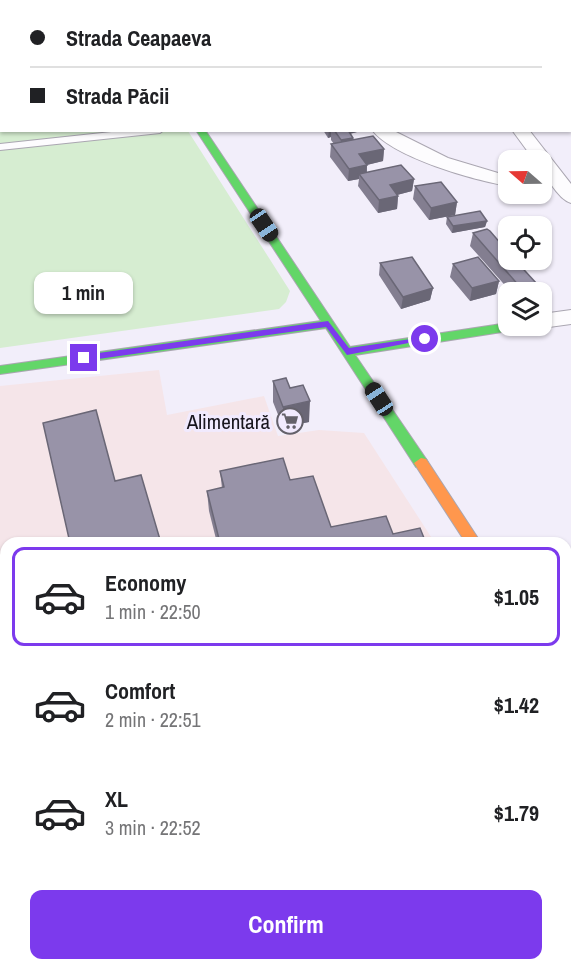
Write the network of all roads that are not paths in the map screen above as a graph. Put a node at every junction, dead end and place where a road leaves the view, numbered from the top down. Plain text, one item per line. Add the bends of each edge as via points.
1 (141, 132) edge
2 (201, 132) edge
3 (383, 132) edge
4 (522, 132) edge
5 (0, 147) edge
6 (498, 178) edge
7 (552, 191) edge
8 (570, 196) edge
9 (571, 317) edge
10 (552, 320) edge
11 (328, 324) junction
12 (498, 328) edge
13 (347, 352) junction
14 (0, 370) edge
15 (470, 537) edge

1 - 5 lane
2 - 11 street
3 - 6 street via 414,152
4 - 8 street
7 - 8 street
9 - 10 street
11 - 13 street
11 - 14 street
12 - 13 street
13 - 15 street

